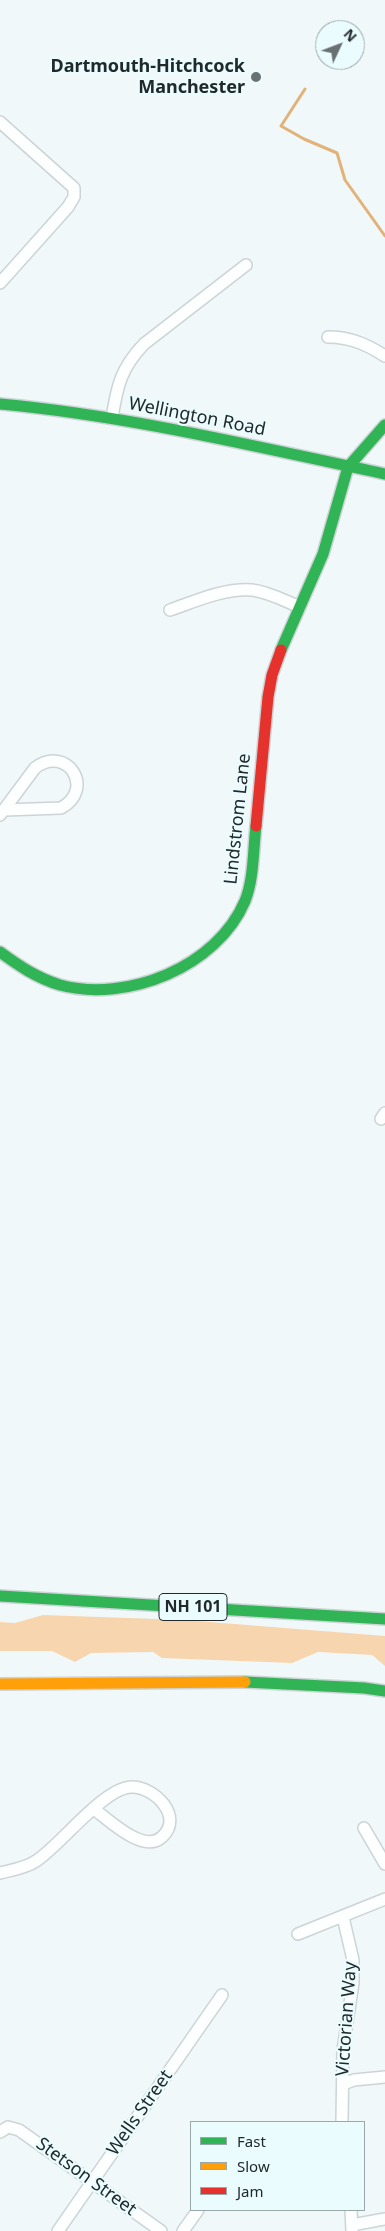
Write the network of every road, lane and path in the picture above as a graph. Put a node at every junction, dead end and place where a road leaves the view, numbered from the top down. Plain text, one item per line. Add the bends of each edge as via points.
1 (0, 122) edge
2 (246, 265) dead end
3 (0, 283) edge
4 (328, 337) dead end
5 (385, 356) edge
6 (0, 404) edge
7 (112, 418) junction
8 (385, 425) edge
9 (348, 467) junction
10 (385, 474) edge
11 (300, 607) junction
12 (170, 610) dead end
13 (2, 813) edge
14 (0, 952) edge
15 (0, 1596) edge
16 (385, 1619) edge
17 (0, 1684) edge
18 (385, 1690) edge
19 (94, 1809) junction
20 (364, 1828) dead end
21 (385, 1864) edge
22 (0, 1873) edge
23 (385, 1899) edge
24 (343, 1918) junction
25 (298, 1934) dead end
26 (222, 1995) dead end
27 (385, 2077) edge
28 (343, 2084) junction
29 (342, 2121) edge
30 (4, 2130) edge
31 (92, 2181) junction
32 (197, 2211) edge
33 (351, 2211) edge
34 (385, 2219) edge
35 (352, 2228) edge
36 (58, 2231) edge
37 (161, 2231) edge
38 (183, 2231) edge

1 - 3 street via 74,188 74,197 68,207
2 - 7 street via 134,354 119,379
4 - 5 street via 359,341
6 - 7 main road, Wellington Road
7 - 9 main road, Wellington Road
8 - 9 main road
9 - 10 main road, Wellington Road
9 - 11 main road, Lindstrom Lane via 323,554
11 - 12 street via 253,590 236,591
11 - 14 main road, Lindstrom Lane via 275,664 268,696 248,895 218,940 176,971 104,990 74,988 43,980
13 - 13 street via 61,808 74,798 77,782 70,767 56,761 35,768
15 - 16 main road, NH 101
17 - 18 main road via 239,1682
19 - 19 street via 112,1795 132,1787 162,1802 168,1812 169,1824 166,1834 158,1841 147,1843 136,1840
19 - 22 street via 36,1861
20 - 21 street
23 - 24 street
24 - 25 street
24 - 28 street, Victorian Way via 353,1960 353,1983
26 - 31 street, Wells Street
27 - 28 street
28 - 29 street, Victorian Way
30 - 31 street, Stetson Street via 19,2130
31 - 36 street, Wells Street
31 - 37 street, Stetson Street
32 - 38 street
33 - 35 street
34 - 35 street

